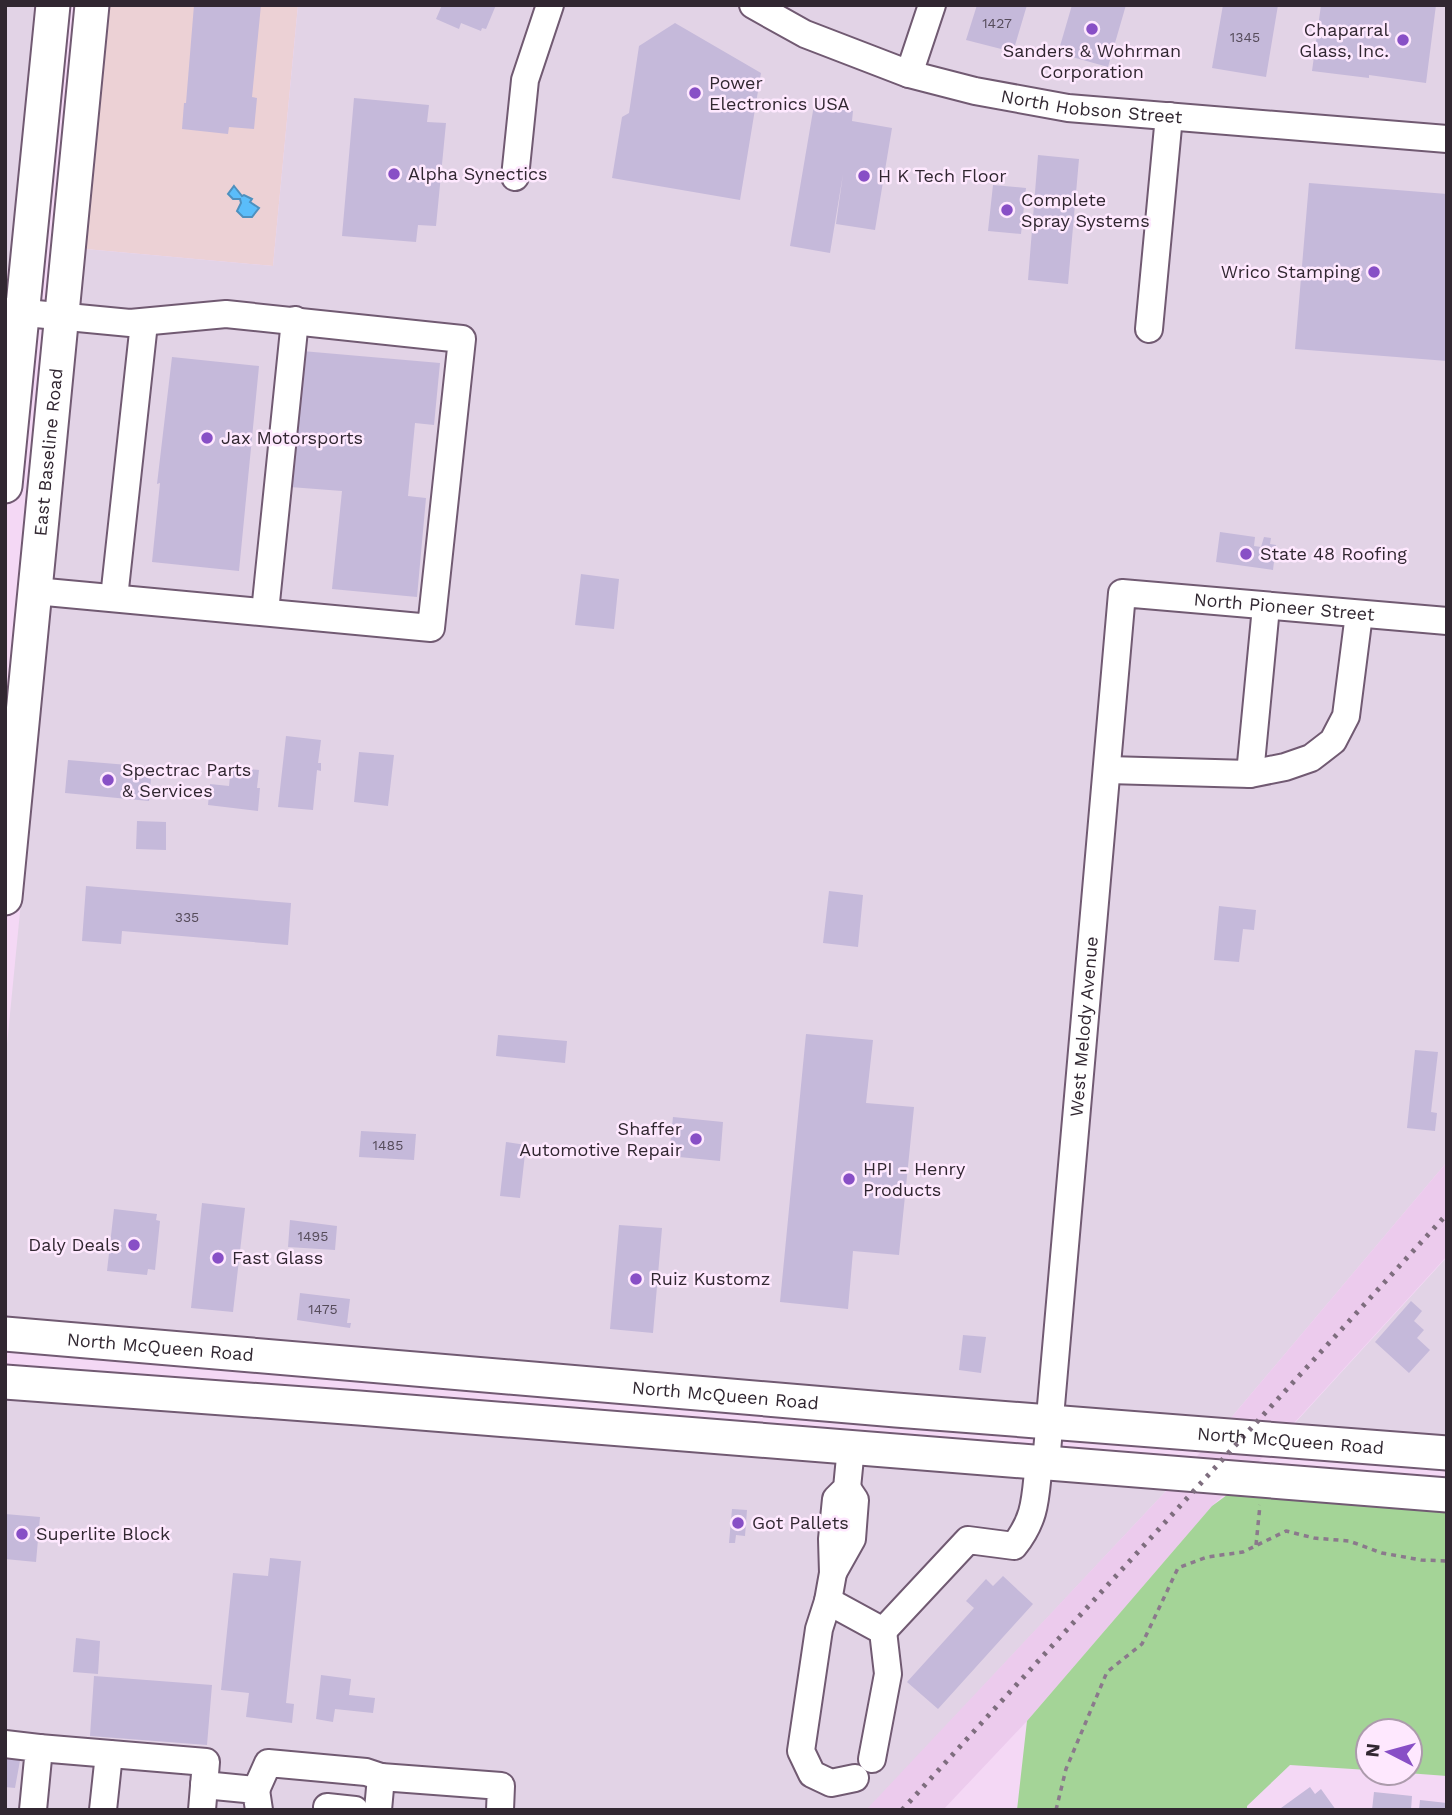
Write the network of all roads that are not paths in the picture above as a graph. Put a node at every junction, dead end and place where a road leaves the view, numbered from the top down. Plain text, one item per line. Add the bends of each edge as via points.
1 (53, 5) edge
2 (92, 5) edge
3 (550, 5) edge
4 (753, 5) edge
5 (932, 5) edge
6 (909, 74) junction
7 (1169, 116) junction
8 (1447, 139) edge
9 (515, 177) dead end
10 (14, 312) edge
11 (62, 317) junction
12 (295, 320) junction
13 (144, 323) junction
14 (1149, 330) dead end
15 (5, 486) edge
16 (35, 591) junction
17 (1122, 593) joint
18 (114, 598) junction
19 (1266, 607) junction
20 (265, 612) junction
21 (1359, 614) junction
22 (1447, 621) edge
23 (1108, 770) junction
24 (1250, 774) junction
25 (8, 822) edge
26 (5, 898) edge
27 (5, 1334) edge
28 (426, 1370) junction
29 (5, 1382) edge
30 (423, 1413) junction
31 (1051, 1421) junction
32 (851, 1447) junction
33 (1447, 1453) edge
34 (1042, 1462) junction
35 (1447, 1495) edge
36 (828, 1601) junction
37 (883, 1631) junction
38 (5, 1744) edge
39 (39, 1748) junction
40 (109, 1754) junction
41 (381, 1777) junction
42 (203, 1797) edge
43 (258, 1800) edge
44 (327, 1807) dead end
45 (33, 1810) edge
46 (103, 1810) edge
47 (355, 1810) edge
48 (378, 1810) edge
49 (500, 1810) edge

1 - 10 main road
2 - 11 main road, East Baseline Road
3 - 9 street via 525,80
4 - 6 street, North Hobson Street via 805,34
5 - 6 street
6 - 7 street, North Hobson Street via 1068,108
7 - 8 street, North Hobson Street
7 - 14 street
10 - 11 street
10 - 15 main road
11 - 13 street
11 - 16 main road, East Baseline Road
12 - 13 street via 226,314
12 - 20 street
12 - 20 street via 462,339 431,628
13 - 18 street
16 - 18 street
16 - 25 main road, East Baseline Road
17 - 19 street, North Pioneer Street
17 - 23 street, West Melody Avenue
18 - 20 street
19 - 21 street, North Pioneer Street
19 - 24 street
21 - 22 street, North Pioneer Street
21 - 24 street via 1346,716 1333,741 1311,758
23 - 24 street
23 - 31 street, West Melody Avenue
25 - 26 main road, East Baseline Road
27 - 28 main road, North McQueen Road
28 - 30 main road
28 - 31 main road, North McQueen Road
29 - 30 main road
30 - 32 main road
31 - 33 main road, North McQueen Road
31 - 34 street, West Melody Avenue
32 - 34 main road
32 - 36 street via 847,1488 855,1500 852,1539 833,1573
34 - 35 main road
34 - 37 street, West Melody Avenue via 1028,1528 1014,1546 968,1540
36 - 37 street
36 - 37 street via 819,1629 801,1751 812,1774 831,1783 863,1768 888,1674
38 - 39 street
39 - 40 street
39 - 45 street
40 - 42 street via 206,1762
40 - 46 street
41 - 43 street via 268,1763
41 - 48 street
41 - 49 street via 501,1786
42 - 43 street
44 - 47 street

